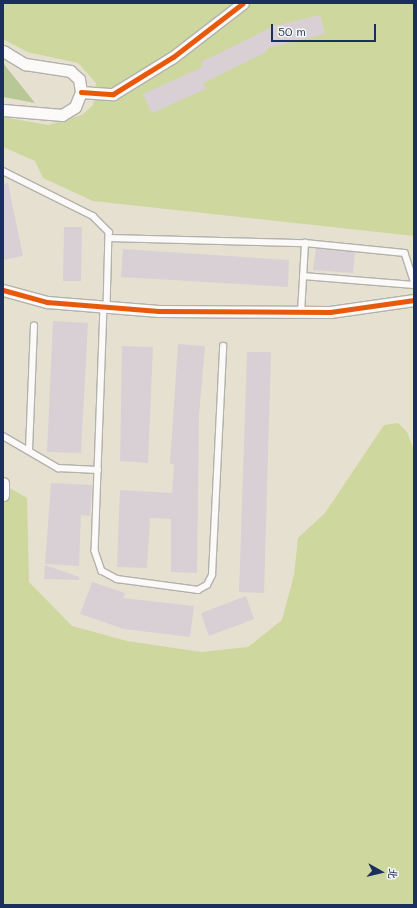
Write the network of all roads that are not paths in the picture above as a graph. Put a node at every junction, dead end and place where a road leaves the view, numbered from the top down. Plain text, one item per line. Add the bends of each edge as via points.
1 (242, 3) edge
2 (3, 51) edge
3 (81, 92) junction
4 (3, 110) edge
5 (3, 171) edge
6 (109, 238) junction
7 (305, 242) junction
8 (303, 276) junction
9 (414, 281) edge
10 (414, 285) edge
11 (3, 290) edge
12 (414, 300) edge
13 (106, 307) junction
14 (301, 314) junction
15 (34, 326) dead end
16 (223, 346) dead end
17 (3, 436) edge
18 (29, 450) junction
19 (98, 470) junction
20 (3, 483) edge
21 (3, 495) edge

1 - 3 street via 173,58 113,94
2 - 3 street via 25,64 70,71 79,79
3 - 4 street via 75,107 62,115
5 - 6 lane via 93,216 109,232
6 - 7 lane
6 - 13 lane
7 - 8 lane
7 - 9 lane via 405,253
8 - 10 lane
8 - 14 lane
11 - 13 street via 48,302
12 - 14 street via 354,310
13 - 14 street
13 - 19 lane
15 - 18 lane
16 - 19 lane via 213,563 204,588 190,590 117,579 102,571 95,551
17 - 18 lane
18 - 19 lane via 58,468
20 - 21 street

